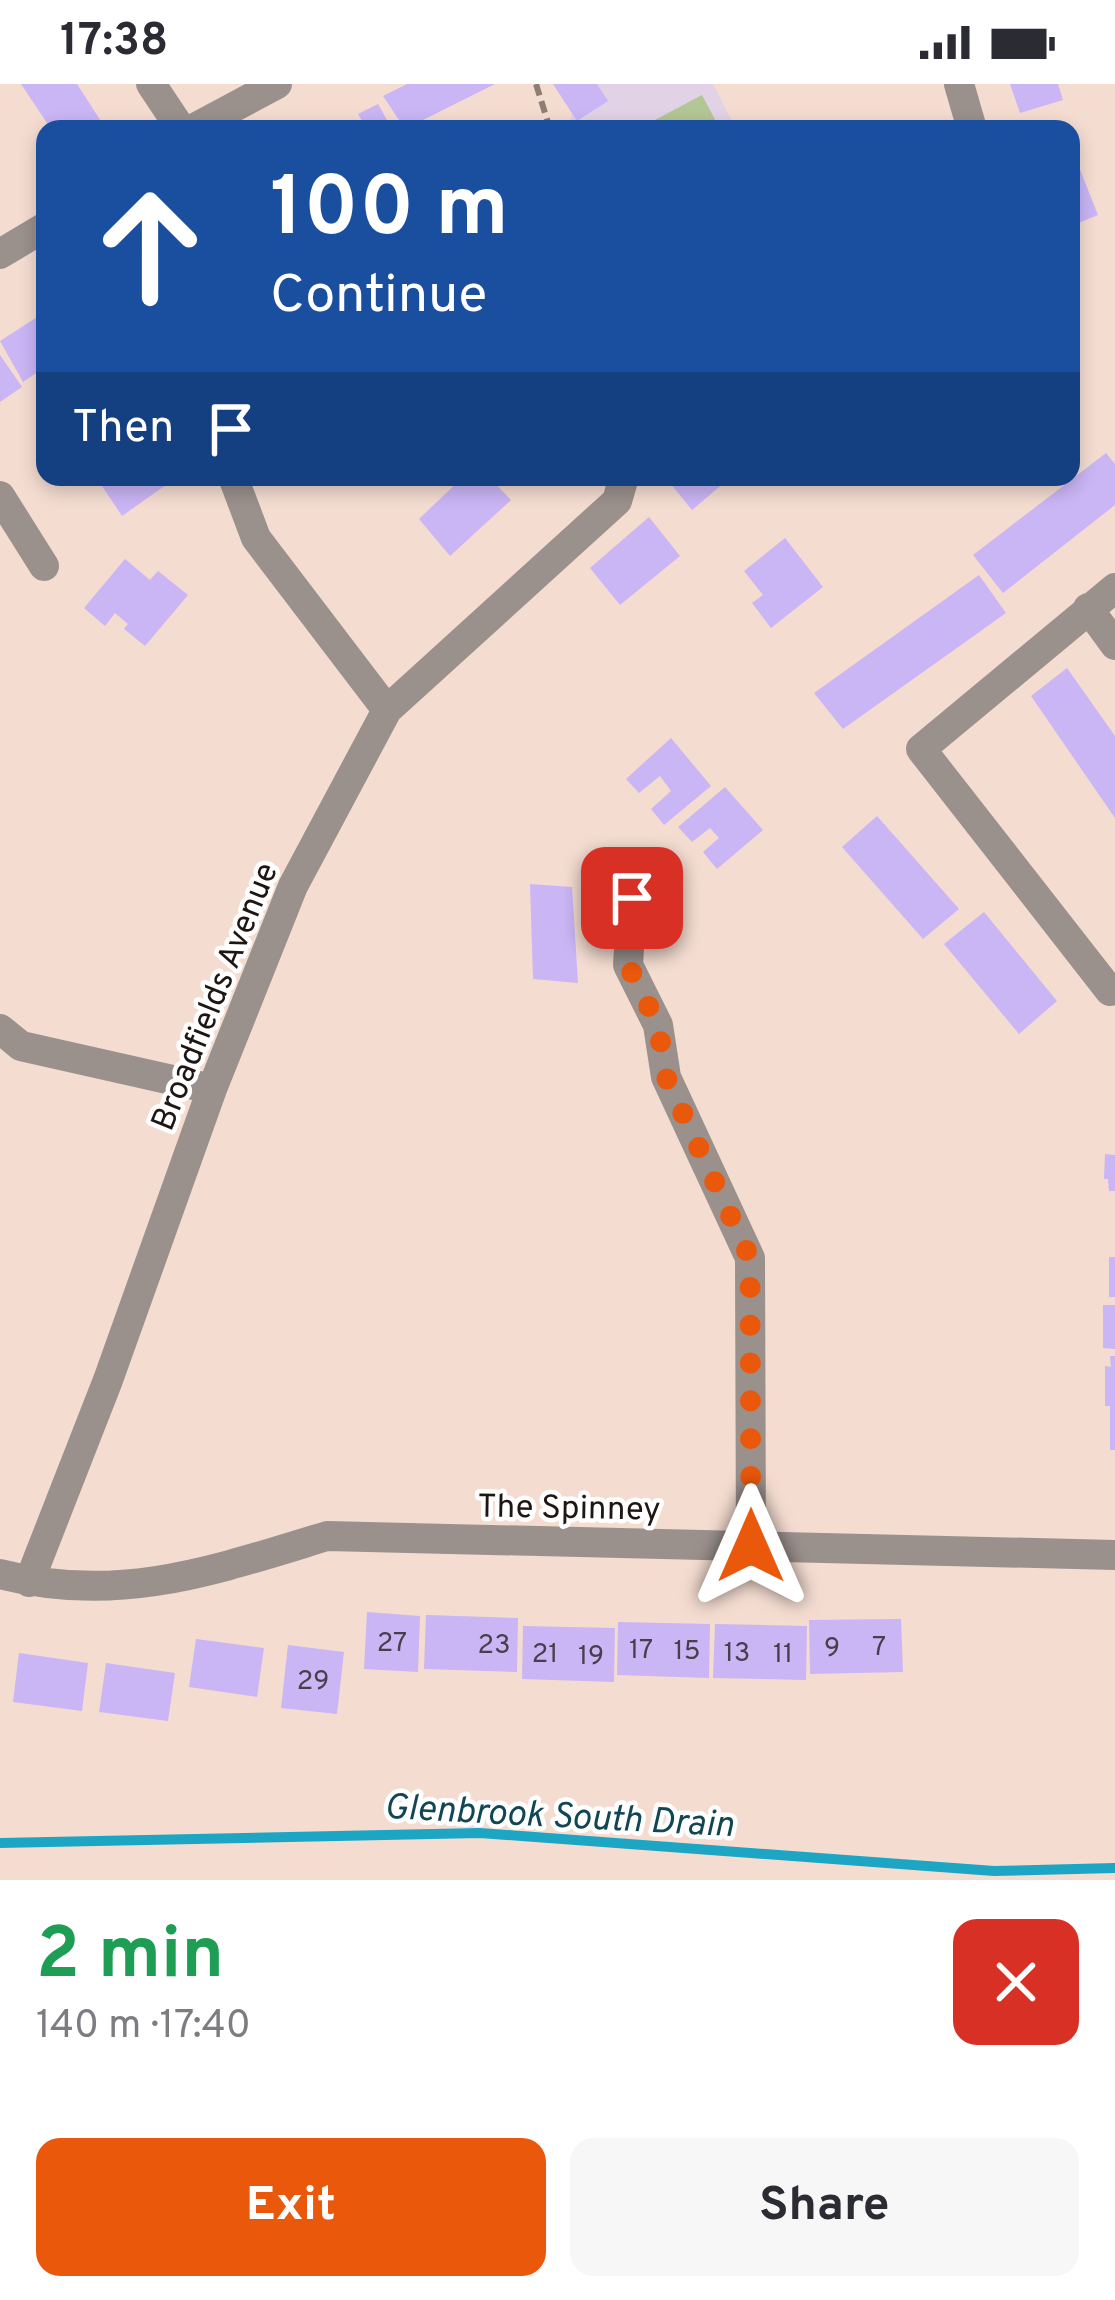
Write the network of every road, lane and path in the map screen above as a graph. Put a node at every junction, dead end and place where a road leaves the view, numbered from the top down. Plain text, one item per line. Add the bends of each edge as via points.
1 (151, 84) edge
2 (277, 84) edge
3 (536, 84) edge
4 (959, 84) edge
5 (175, 120) edge
6 (210, 120) edge
7 (547, 120) edge
8 (969, 120) edge
9 (36, 232) edge
10 (0, 254) edge
11 (236, 486) edge
12 (620, 489) edge
13 (0, 496) edge
14 (44, 566) dead end
15 (1115, 588) edge
16 (1088, 608) junction
17 (1115, 645) edge
18 (387, 710) junction
19 (632, 898) dead end
20 (1110, 991) dead end
21 (0, 1029) edge
22 (212, 1089) junction
23 (751, 1546) junction
24 (1115, 1555) edge
25 (14, 1578) edge

1 - 5 street
2 - 6 street
3 - 7 path
4 - 8 street
9 - 10 street
11 - 18 street via 256,538
12 - 18 street, Broadfields Avenue
13 - 14 street
15 - 16 street
16 - 17 street
16 - 20 street via 922,749
18 - 22 street, Broadfields Avenue via 293,886
19 - 23 street via 628,965 658,1025 666,1077 750,1258
21 - 22 street via 21,1046
22 - 25 street, Broadfields Avenue via 108,1380
23 - 24 street, The Spinney
23 - 25 street, The Spinney via 327,1537 122,1588

